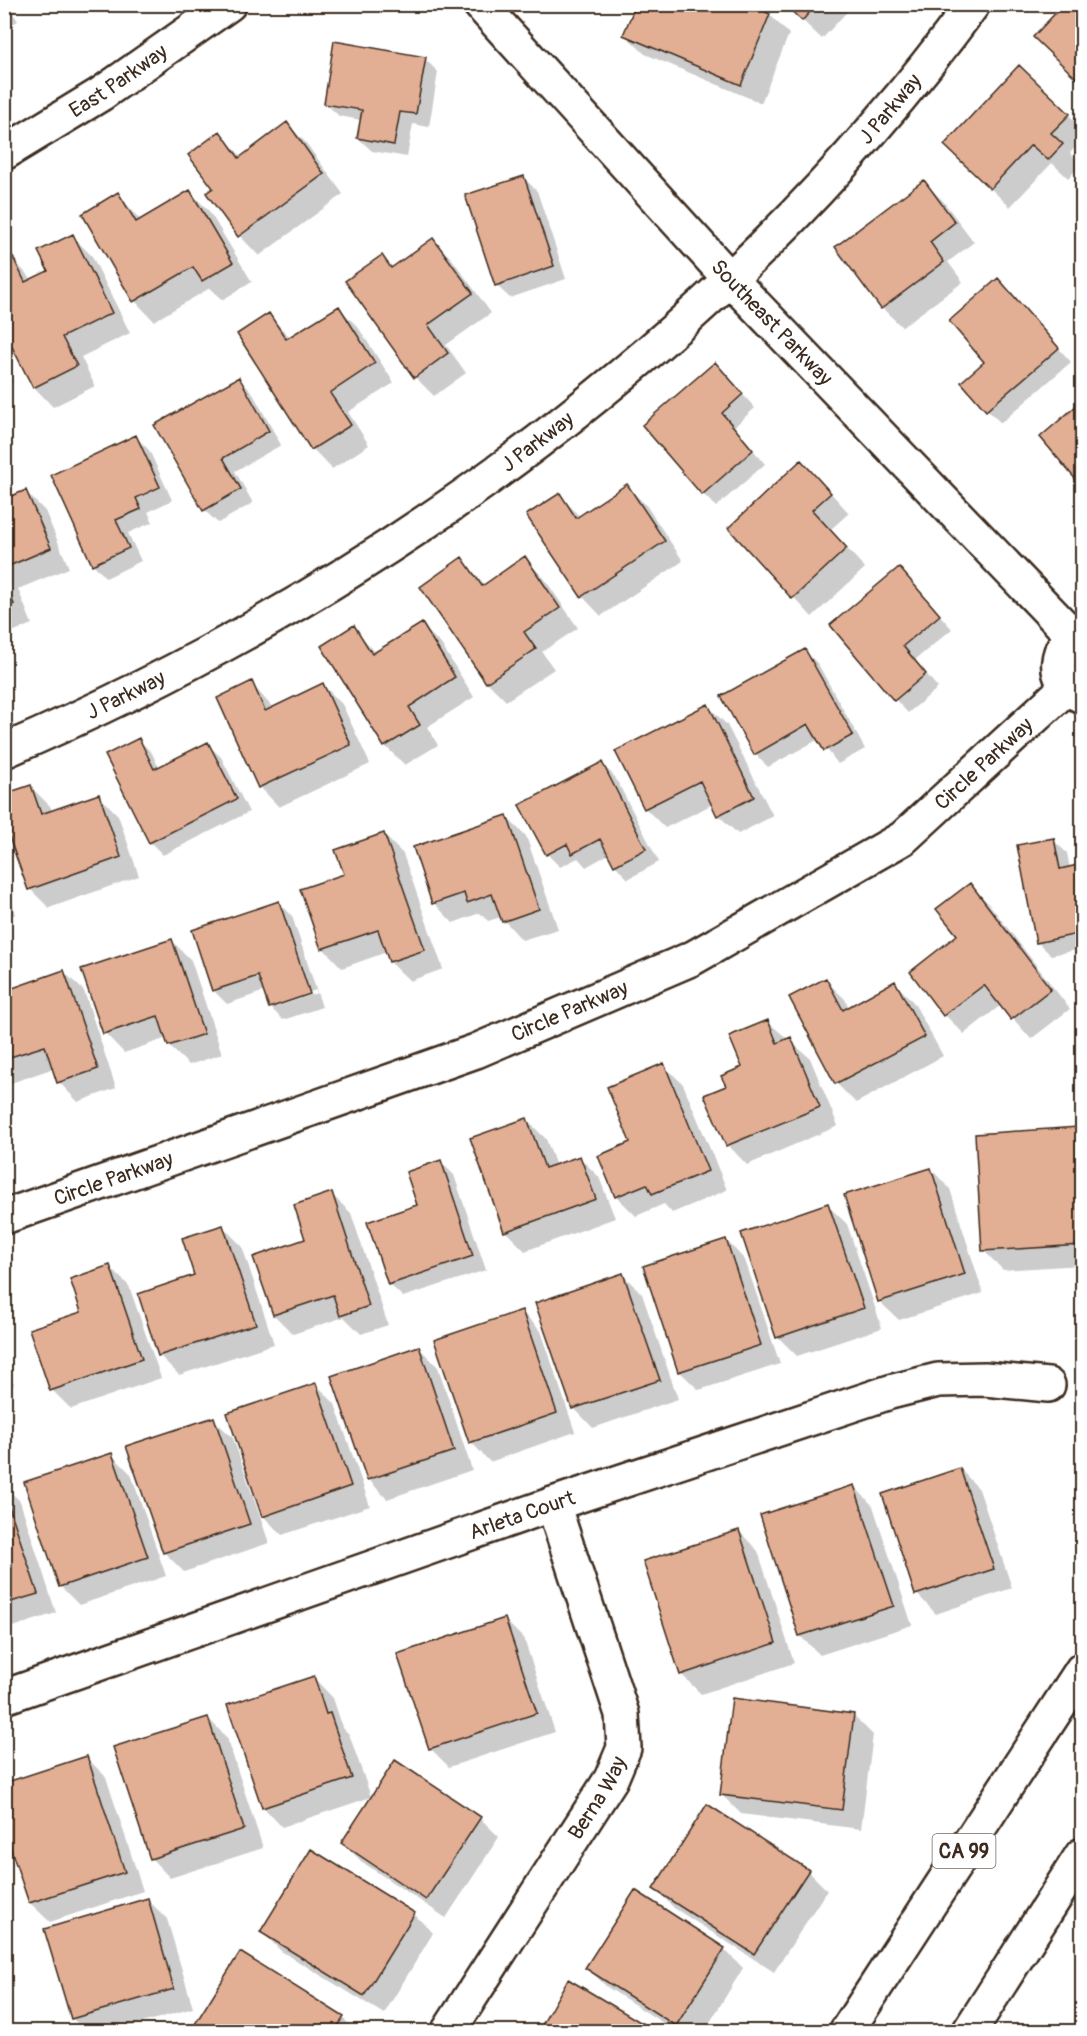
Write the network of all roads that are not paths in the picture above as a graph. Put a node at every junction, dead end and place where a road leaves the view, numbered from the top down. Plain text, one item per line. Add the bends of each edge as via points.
1 (229, 4) edge
2 (480, 4) edge
3 (973, 4) edge
4 (4, 153) edge
5 (729, 278) junction
6 (1077, 631) edge
7 (1075, 691) edge
8 (4, 751) edge
9 (4, 1216) edge
10 (1048, 1385) dead end
11 (553, 1504) junction
12 (1083, 1670) edge
13 (4, 1697) edge
14 (1083, 1856) edge
15 (448, 2031) edge
16 (846, 2031) edge
17 (969, 2031) edge

1 - 4 main road, East Parkway via 102,94
2 - 5 main road, Southeast Parkway
3 - 5 main road, J Parkway via 836,170
5 - 6 main road, Southeast Parkway
5 - 8 main road, J Parkway via 567,420 367,563 226,645
6 - 7 main road via 1062,645 1059,659 1060,673
7 - 9 main road, Circle Parkway via 903,838 693,958 476,1051
10 - 11 main road, Arleta Court via 985,1379 938,1380 890,1392
11 - 13 main road, Arleta Court
11 - 15 main road, Berna Way via 622,1714 624,1748 611,1779
12 - 16 main road, CA 99
14 - 17 main road

